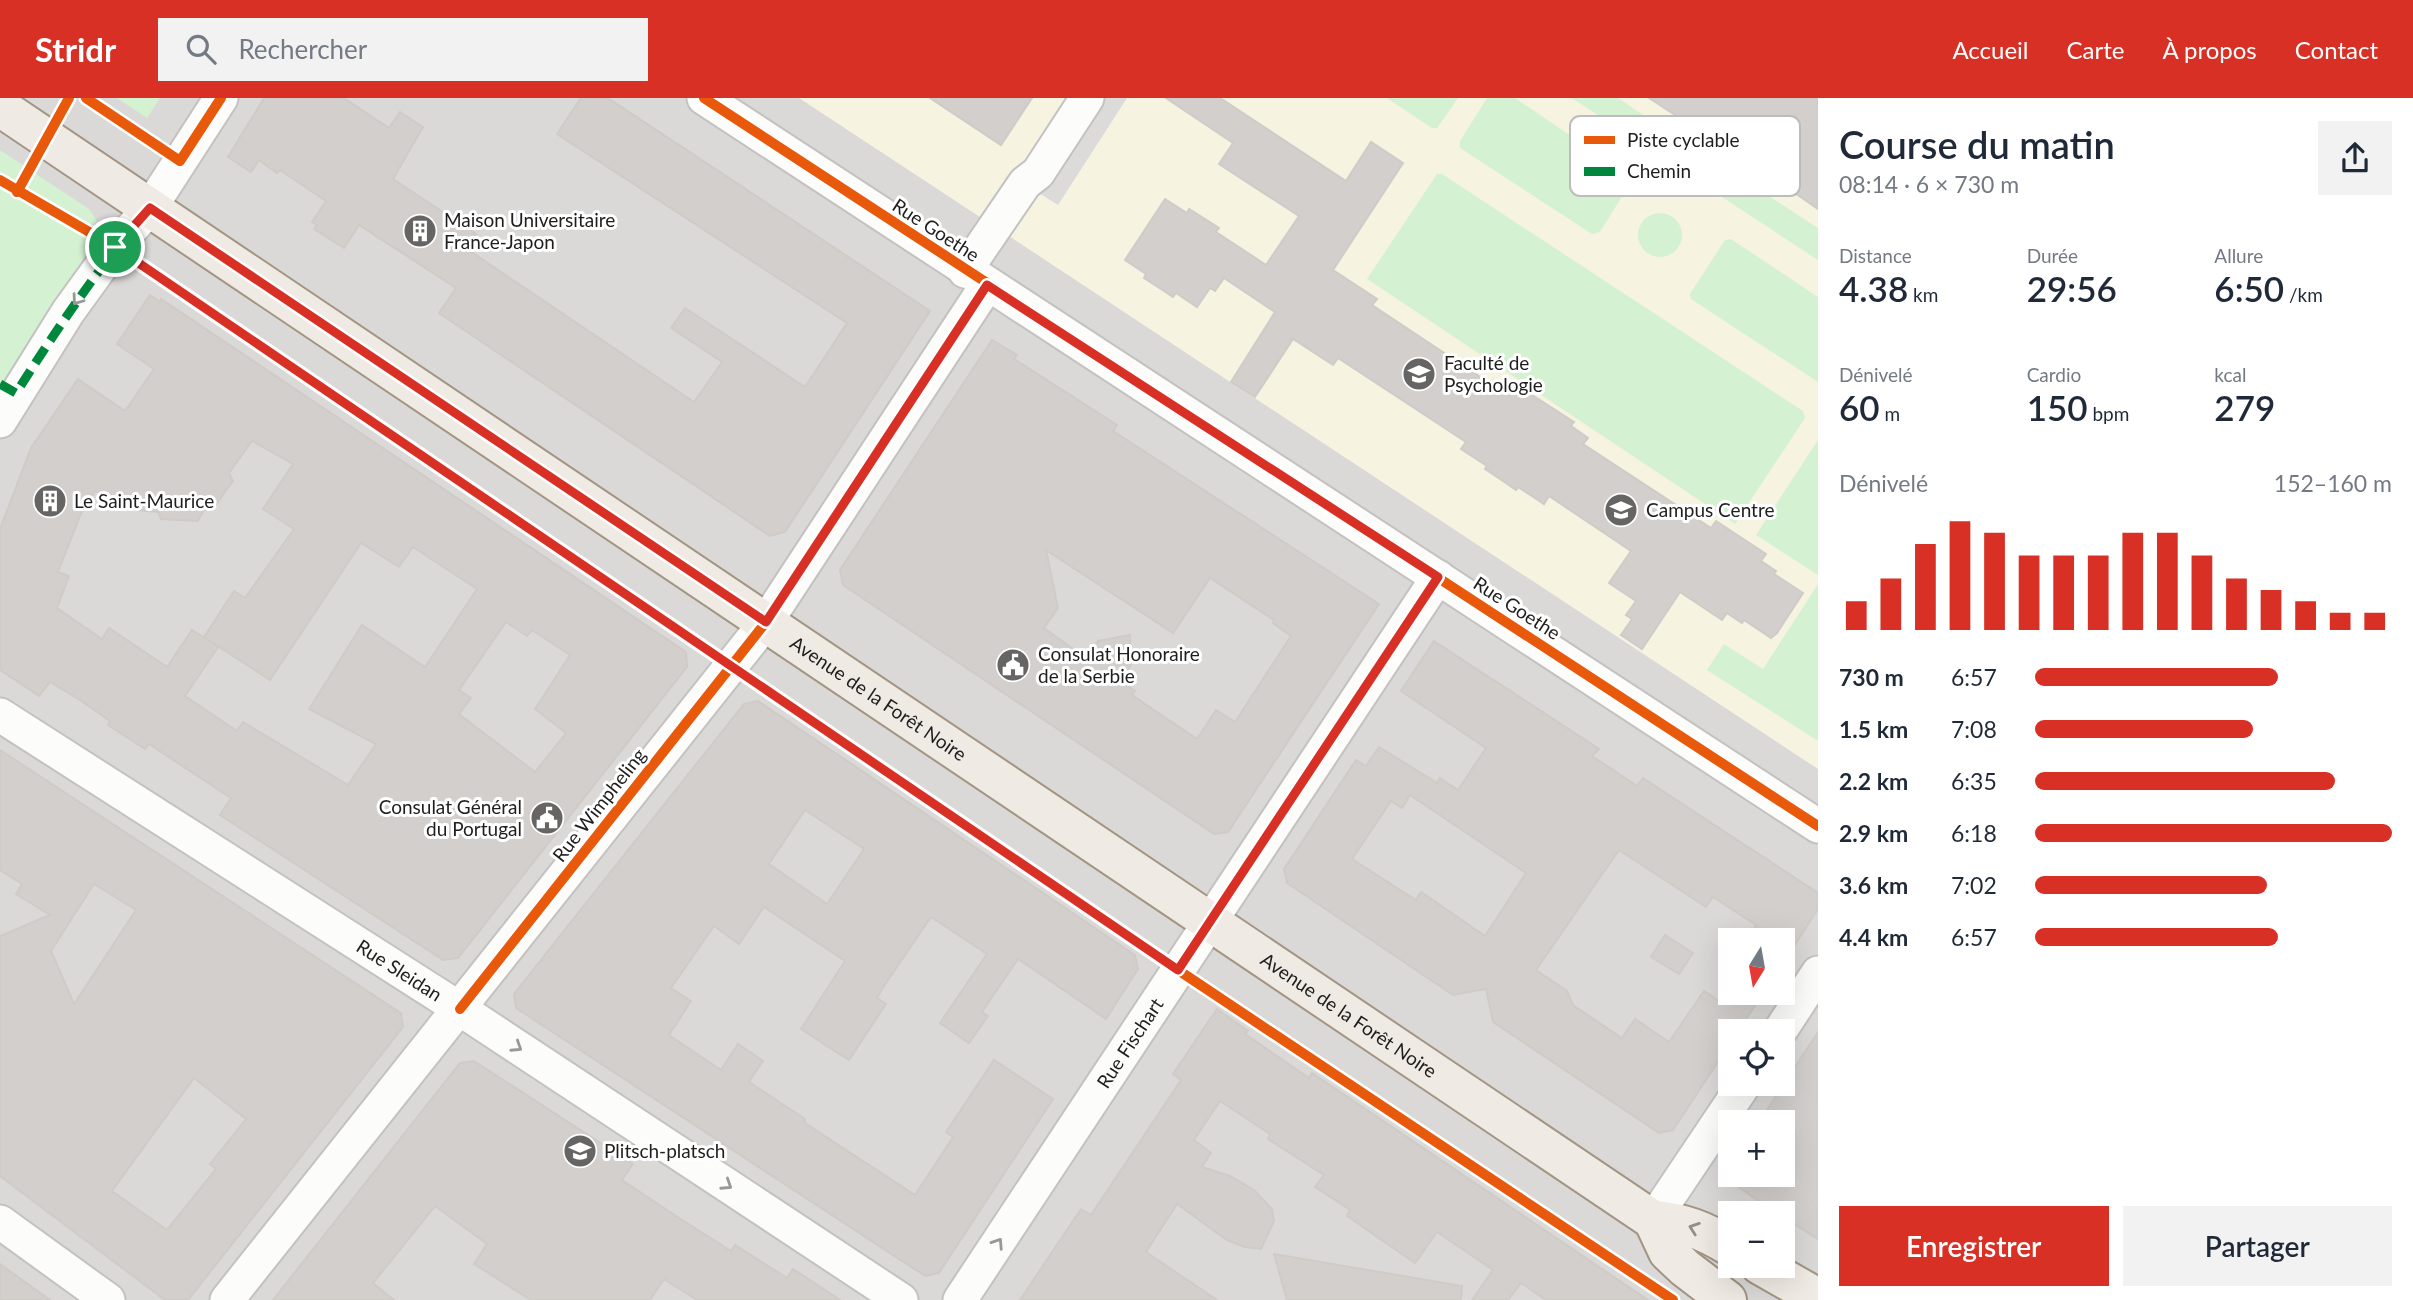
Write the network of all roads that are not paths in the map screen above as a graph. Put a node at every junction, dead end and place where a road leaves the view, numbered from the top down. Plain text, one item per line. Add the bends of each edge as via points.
1 (221, 98) edge
2 (704, 98) edge
3 (1087, 98) edge
4 (0, 107) edge
5 (150, 208) junction
6 (976, 278) junction
7 (5, 399) edge
8 (1438, 577) junction
9 (766, 622) junction
10 (0, 715) edge
11 (1818, 826) edge
12 (1210, 922) junction
13 (1818, 973) edge
14 (460, 1009) junction
15 (1788, 1019) edge
16 (1736, 1096) edge
17 (1653, 1220) junction
18 (0, 1222) edge
19 (1718, 1239) edge
20 (1783, 1278) edge
21 (1818, 1298) edge
22 (108, 1300) edge
23 (227, 1300) edge
24 (901, 1300) edge
25 (960, 1300) edge
26 (1727, 1300) edge

1 - 5 street
2 - 6 street, Rue Goethe
3 - 6 street, Rue Wimpheling via 1038,173 1025,183
4 - 5 main road, Avenue de la Forêt Noire
5 -> 7 street via 115,247
5 - 9 main road, Avenue de la Forêt Noire
6 - 8 street, Rue Goethe
6 - 9 street, Rue Wimpheling
8 - 11 street, Rue Goethe
8 - 12 street, Rue Fischart
9 - 12 main road, Avenue de la Forêt Noire
9 - 14 street, Rue Wimpheling
10 - 14 street, Rue Sleidan
12 - 17 main road, Avenue de la Forêt Noire
25 -> 12 street, Rue Fischart
13 - 15 street
14 - 23 street, Rue Wimpheling
14 -> 24 street, Rue Sleidan
16 - 17 street
19 -> 17 main road, Avenue de la Forêt Noire via 1679,1223
17 - 26 main road via 1668,1252
18 - 22 street
20 - 21 main road

